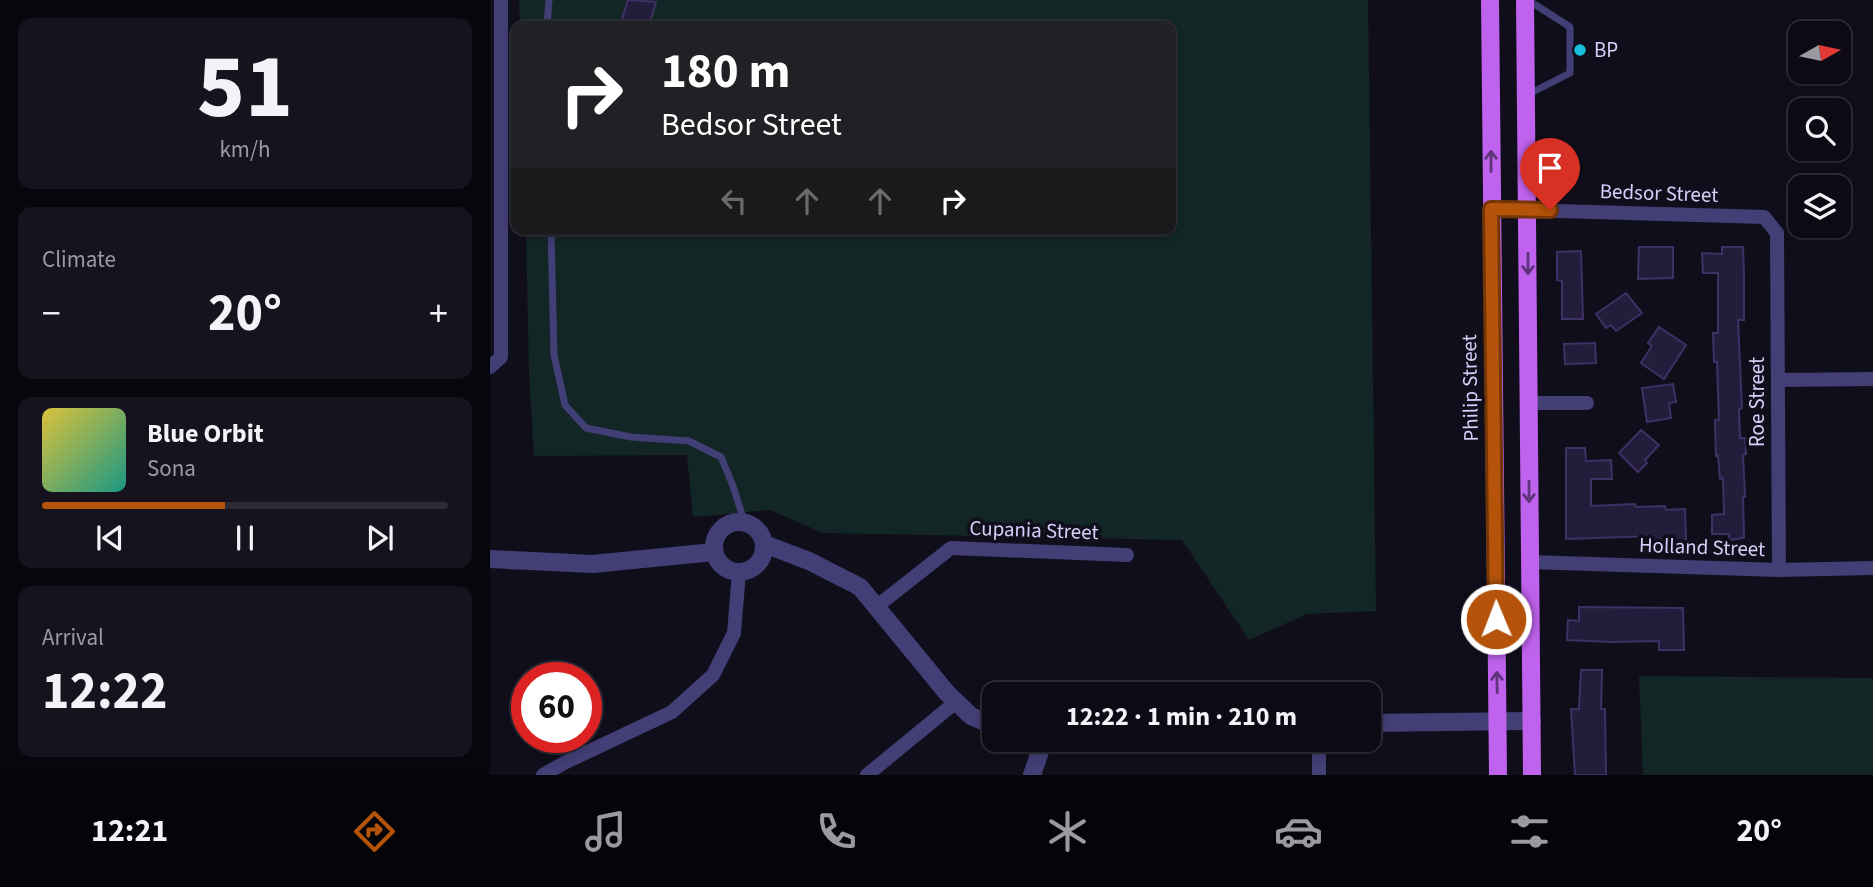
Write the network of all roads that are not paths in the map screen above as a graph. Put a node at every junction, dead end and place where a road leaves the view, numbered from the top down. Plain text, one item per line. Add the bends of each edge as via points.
1 (501, 0) edge
2 (549, 0) edge
3 (1490, 0) edge
4 (1526, 0) edge
5 (547, 21) edge
6 (1526, 95) junction
7 (1491, 209) junction
8 (1528, 209) junction
9 (1777, 233) joint
10 (551, 235) edge
11 (490, 367) edge
12 (1873, 379) edge
13 (1778, 380) junction
14 (1530, 403) junction
15 (1587, 403) dead end
16 (744, 521) junction
17 (764, 544) junction
18 (713, 552) junction
19 (1127, 555) dead end
20 (490, 559) edge
21 (1529, 562) junction
22 (1873, 568) edge
23 (1779, 570) junction
24 (739, 572) junction
25 (876, 607) junction
26 (956, 702) junction
27 (982, 721) edge
28 (1532, 721) junction
29 (1497, 722) junction
30 (1381, 723) edge
31 (1041, 752) edge
32 (1319, 752) edge
33 (543, 775) edge
34 (867, 775) edge
35 (1032, 775) edge
36 (1319, 775) edge
37 (1498, 775) edge
38 (1532, 775) edge

1 - 11 street via 501,356
2 - 5 lane
7 -> 3 main road, Philip Street
4 - 6 main road
4 - 6 lane via 1570,27 1570,73
6 - 8 main road
7 - 8 street, Bedsor Street
29 -> 7 main road, Philip Street
8 - 9 street, Bedsor Street via 1764,217
8 -> 14 main road
9 - 13 street, Roe Street
10 - 16 lane via 554,355 565,405 586,428 689,441 721,457
12 - 13 street
13 - 23 street, Roe Street
14 - 15 street
14 -> 21 main road
16 - 17 street via 758,529
16 - 18 street via 724,525 713,542
17 - 24 street via 758,564
17 - 25 street via 860,587
18 - 20 street via 592,564
18 - 24 street via 723,567
19 - 25 street, Cupania Street via 951,548
21 - 23 street, Holland Street
21 - 28 main road
22 - 23 street, Holland Street
24 - 33 street via 734,633 713,675 672,712
25 - 26 street
26 - 27 street
26 - 34 street
28 - 29 street
28 - 38 main road
29 - 30 street
29 - 37 main road, Philip Street
31 - 35 street
32 - 36 street

